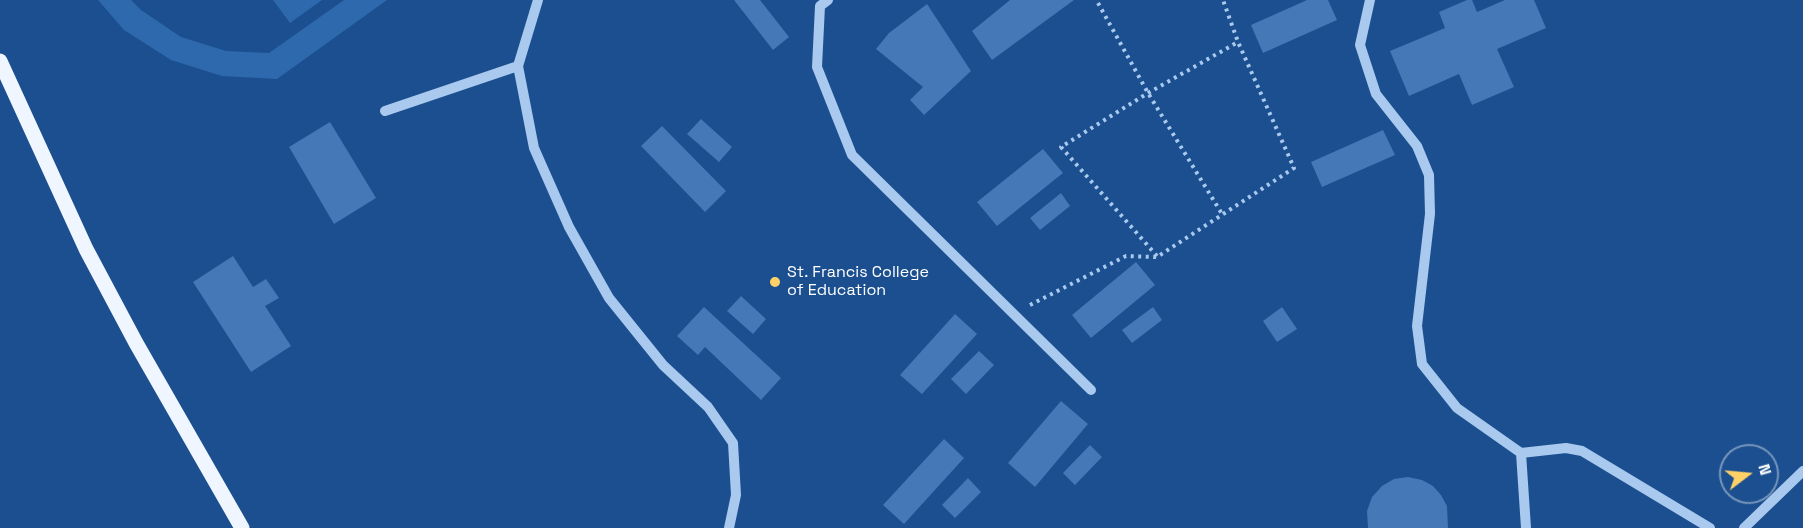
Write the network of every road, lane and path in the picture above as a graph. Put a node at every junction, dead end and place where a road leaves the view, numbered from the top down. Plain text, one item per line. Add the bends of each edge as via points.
1 (538, 0) edge
2 (828, 0) edge
3 (1223, 0) edge
4 (1370, 0) edge
5 (1098, 3) dead end
6 (1238, 42) junction
7 (0, 61) edge
8 (518, 66) junction
9 (1148, 93) junction
10 (386, 111) dead end
11 (1222, 214) junction
12 (1157, 257) junction
13 (1013, 314) junction
14 (1091, 390) dead end
15 (1521, 453) junction
16 (1803, 471) edge
17 (242, 528) edge
18 (729, 528) edge
19 (1526, 528) edge
20 (1710, 528) edge
21 (1744, 528) edge

1 - 8 street
2 - 13 street via 820,6 817,67 852,155
3 - 6 path
4 - 15 street via 1360,45 1376,94 1417,146 1429,175 1430,214 1417,326 1422,364 1457,408
5 - 9 path
6 - 9 path
6 - 11 path via 1294,168
7 - 17 main road via 86,249
8 - 10 street
8 - 18 street via 534,148 569,227 609,298 663,365 708,407 733,443 736,495
9 - 11 path
9 - 12 path via 1061,147
11 - 12 path
12 - 13 path via 1126,256
13 - 14 street
15 - 19 street
15 - 20 street via 1566,448 1582,451
16 - 21 street

